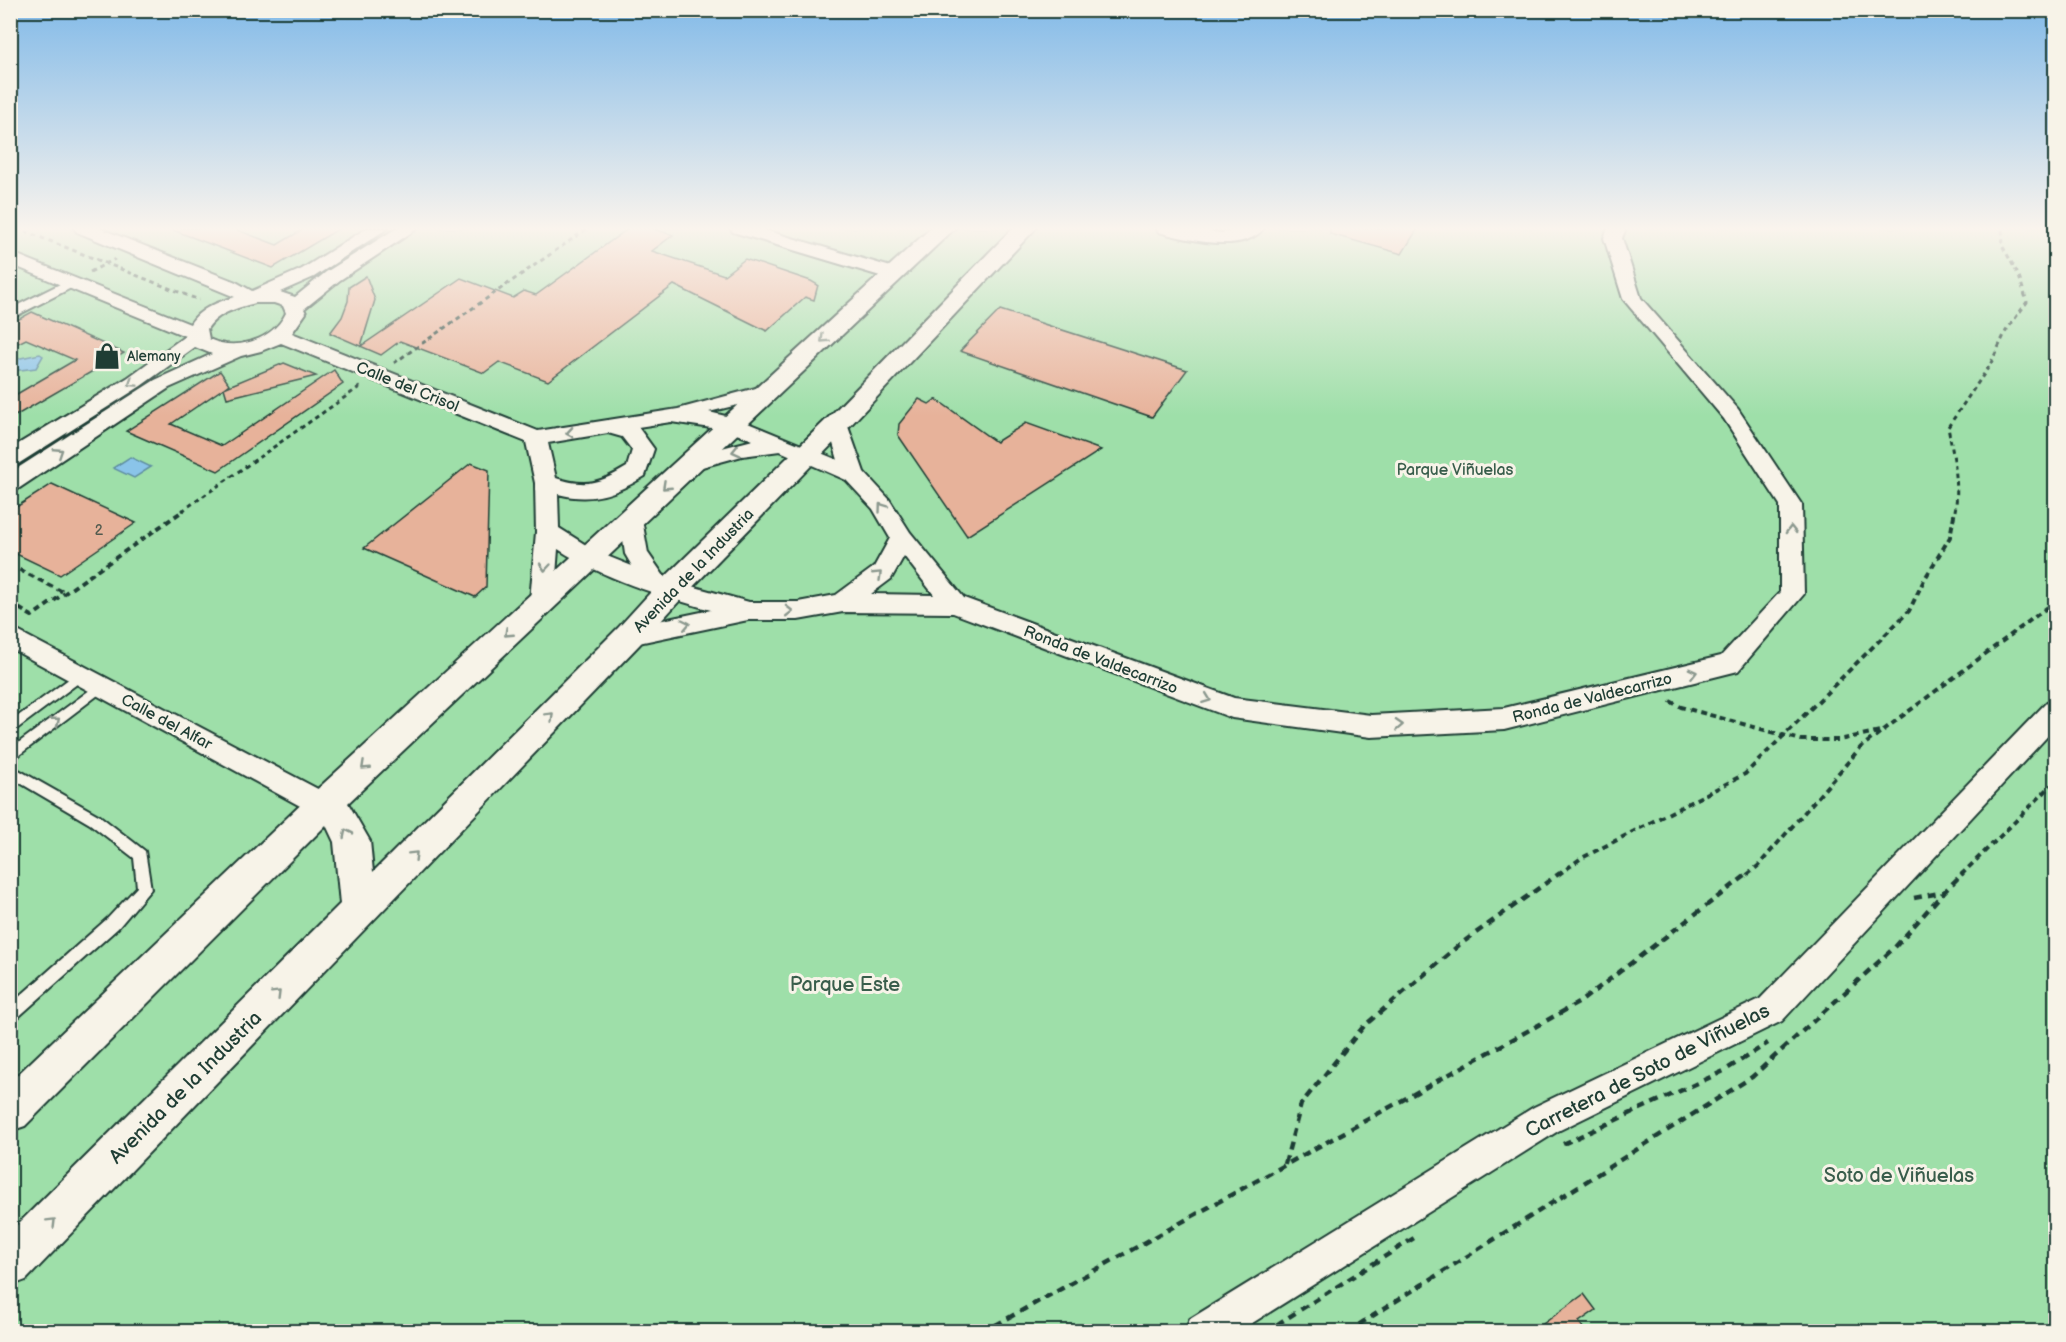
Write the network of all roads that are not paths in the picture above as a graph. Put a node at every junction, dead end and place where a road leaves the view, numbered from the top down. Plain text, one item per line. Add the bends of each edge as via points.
1 (56, 291) edge
2 (92, 291) edge
3 (239, 291) edge
4 (268, 291) edge
5 (315, 291) edge
6 (876, 291) edge
7 (965, 291) edge
8 (1629, 291) edge
9 (253, 297) junction
10 (295, 307) junction
11 (10, 315) edge
12 (197, 335) junction
13 (279, 335) junction
14 (237, 349) junction
15 (767, 391) junction
16 (671, 415) junction
17 (838, 423) junction
18 (731, 424) junction
19 (610, 426) junction
20 (536, 438) junction
21 (794, 449) junction
22 (14, 450) edge
23 (691, 463) junction
24 (854, 476) junction
25 (546, 483) junction
26 (10, 484) edge
27 (631, 519) junction
28 (548, 532) junction
29 (902, 538) junction
30 (589, 558) junction
31 (664, 587) junction
32 (542, 602) junction
33 (843, 603) junction
34 (955, 604) junction
35 (748, 611) junction
36 (10, 636) edge
37 (629, 636) junction
38 (92, 680) junction
39 (2055, 709) edge
40 (10, 729) edge
41 (10, 757) edge
42 (10, 770) edge
43 (323, 805) junction
44 (359, 911) junction
45 (10, 1016) edge
46 (10, 1111) edge
47 (10, 1264) edge
48 (1203, 1332) edge

1 - 11 street
2 - 12 street
3 - 9 street
4 - 9 street
5 - 10 street
6 -> 15 street
7 - 17 street, Avenida de la Industria
34 -> 8 street, Ronda de Valdecarrizo via 1232,708 1371,726 1504,719 1729,664 1792,594 1791,506 1731,414 1632,299
9 - 10 street via 276,297
9 - 12 street via 219,308 201,322
10 - 13 street via 294,320
12 - 14 street via 206,346
12 -> 22 street via 134,382
13 - 14 street
13 - 20 street, Calle del Crisol
26 -> 14 street via 162,384
15 - 16 street
15 - 18 street
16 - 18 street
16 - 19 street
17 - 21 street, Avenida de la Industria
17 - 24 street
18 - 21 street
18 - 23 street
19 -> 20 street
19 - 25 street via 630,432 644,449 637,471 610,488 578,493
20 - 25 street
21 -> 23 street via 741,449
21 - 24 street
21 - 31 street, Avenida de la Industria
23 -> 27 street
29 -> 24 street via 881,504
25 - 28 street
27 - 30 street
27 - 31 street via 637,554
28 - 30 street
28 -> 32 street
33 -> 29 street via 883,573
29 - 34 street
30 - 31 street
30 - 32 street
31 - 35 street
31 - 37 street, Avenida de la Industria
32 -> 43 street
33 - 34 street
35 -> 33 street via 798,611
37 -> 35 street
36 - 38 street, Calle del Alfar
44 -> 37 street, Avenida de la Industria
38 - 40 lane
41 -> 38 lane
38 - 43 street, Calle del Alfar
39 - 48 street, Carretera de Soto de Viñuelas via 1771,1010 1546,1119
42 - 45 lane via 95,820 140,855 144,889
44 -> 43 street via 352,841 338,815
43 - 46 street
47 -> 44 street, Avenida de la Industria

